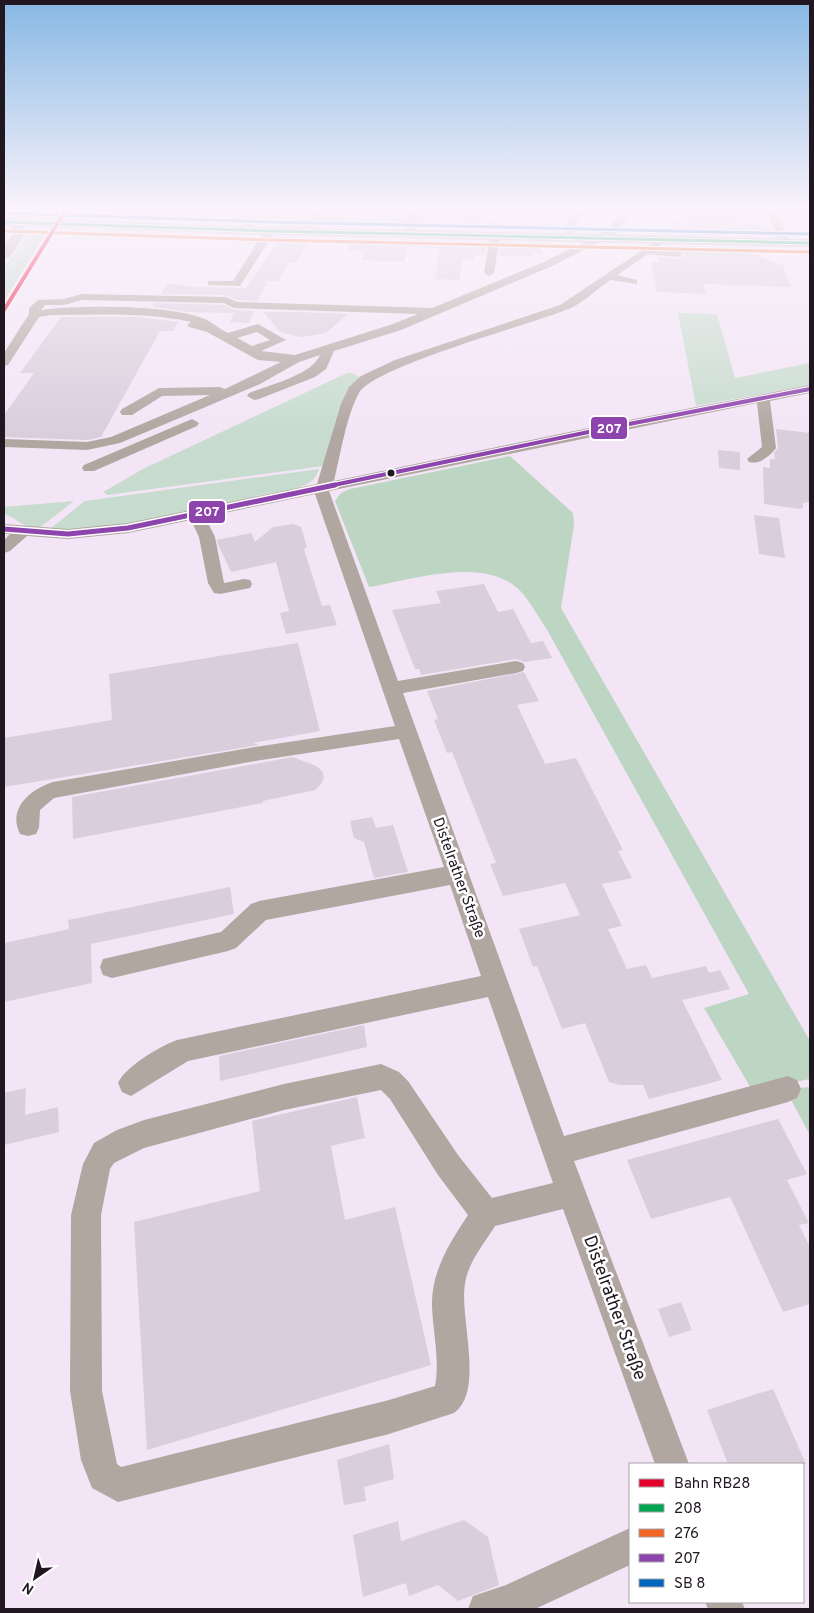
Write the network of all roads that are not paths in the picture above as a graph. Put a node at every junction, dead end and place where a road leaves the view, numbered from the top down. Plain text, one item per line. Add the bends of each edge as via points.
1 (219, 283) edge
2 (236, 283) edge
3 (503, 283) edge
4 (601, 283) edge
5 (438, 311) junction
6 (35, 314) junction
7 (193, 325) dead end
8 (211, 329) junction
9 (367, 337) junction
10 (226, 338) junction
11 (310, 342) dead end
12 (329, 348) junction
13 (251, 351) junction
14 (296, 359) junction
15 (4, 362) edge
16 (810, 389) edge
17 (230, 391) junction
18 (794, 391) junction
19 (762, 397) junction
20 (231, 406) dead end
21 (799, 406) dead end
22 (128, 412) dead end
23 (204, 418) dead end
24 (115, 440) junction
25 (4, 443) edge
26 (4, 451) edge
27 (754, 459) dead end
28 (89, 468) dead end
29 (321, 490) junction
30 (196, 514) junction
31 (4, 529) edge
32 (24, 530) junction
33 (4, 548) edge
34 (244, 584) dead end
35 (516, 668) dead end
36 (391, 689) junction
37 (405, 730) junction
38 (28, 828) dead end
39 (457, 874) junction
40 (112, 967) dead end
41 (496, 984) junction
42 (131, 1083) dead end
43 (788, 1088) dead end
44 (556, 1152) junction
45 (571, 1192) junction
46 (486, 1214) junction
47 (672, 1463) edge
48 (629, 1546) edge
49 (486, 1609) edge

1 - 2 street
3 - 5 street
4 - 29 street via 550,313 399,363 366,379 354,390
5 - 6 street via 234,305 226,300 130,298 118,305 42,302 35,308
5 - 9 street
6 - 8 street via 176,315 202,320
6 - 15 street
7 - 8 street
8 - 10 street
9 - 11 street via 352,330
9 - 12 street
10 - 13 street
10 - 13 street via 258,328 280,340
12 - 14 street
12 - 20 street via 322,366 310,374
13 - 14 street via 262,357
14 - 17 street
16 - 18 street
17 - 22 street via 158,392
17 - 24 street
18 - 19 street
18 - 21 street
19 - 27 street via 769,448
19 - 29 street
23 - 28 street
24 - 25 street via 87,446
24 - 26 street via 85,452
29 - 30 street
29 - 36 street, Distelrather Straße
30 - 32 street via 95,533
30 - 34 street via 207,537 220,589
31 - 32 street
32 - 33 street
35 - 36 street
36 - 37 street, Distelrather Straße
37 - 38 street via 53,790 44,793 29,807
37 - 39 street, Distelrather Straße
39 - 40 street via 258,911 228,941
39 - 41 street, Distelrather Straße
41 - 42 street via 188,1049 177,1052
41 - 44 street, Distelrather Straße
43 - 44 street
44 - 45 street, Distelrather Straße
45 - 46 street
45 - 47 street, Distelrather Straße
46 - 46 street via 457,1260 451,1277 448,1294 454,1376 448,1397 389,1417 118,1485 104,1476 98,1460 86,1391 84,1265 86,1215 92,1177 104,1153 127,1140 164,1128 284,1097 381,1077 398,1090 448,1165
48 - 49 street via 510,1602

